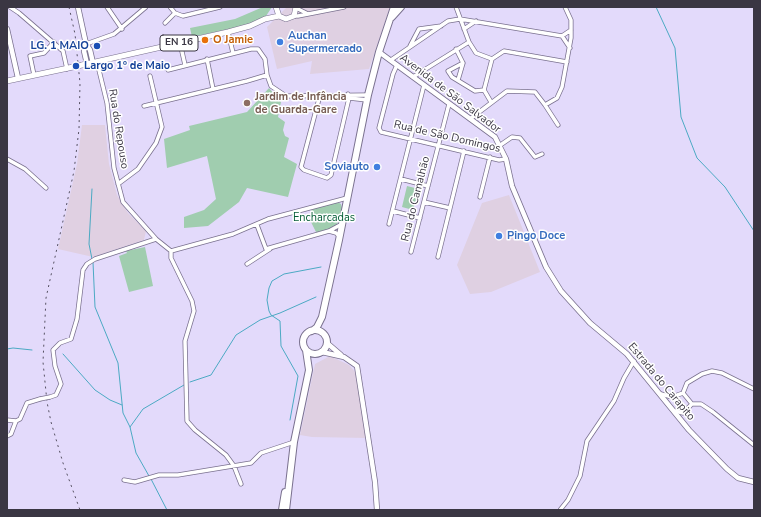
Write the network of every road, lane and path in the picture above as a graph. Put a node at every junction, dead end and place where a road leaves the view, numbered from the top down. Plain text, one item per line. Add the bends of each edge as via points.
1 (8, 7) edge
2 (78, 7) edge
3 (106, 7) edge
4 (146, 7) edge
5 (170, 7) edge
6 (220, 7) edge
7 (296, 7) edge
8 (344, 7) edge
9 (401, 7) edge
10 (456, 7) edge
11 (565, 7) edge
12 (208, 8) edge
13 (276, 8) edge
14 (392, 10) edge
15 (175, 13) junction
16 (310, 14) junction
17 (279, 16) junction
18 (294, 16) junction
19 (265, 19) junction
20 (460, 19) junction
21 (476, 21) junction
22 (165, 23) dead end
23 (442, 26) junction
24 (7, 29) edge
25 (122, 29) junction
26 (464, 29) junction
27 (571, 30) junction
28 (228, 32) junction
29 (562, 36) junction
30 (54, 42) junction
31 (469, 42) junction
32 (180, 43) junction
33 (86, 44) junction
34 (409, 48) junction
35 (570, 48) junction
36 (456, 49) junction
37 (379, 52) junction
38 (233, 53) junction
39 (492, 58) junction
40 (207, 59) junction
41 (391, 60) junction
42 (95, 62) junction
43 (567, 62) junction
44 (464, 63) junction
45 (84, 65) junction
46 (185, 65) junction
47 (397, 65) junction
48 (70, 68) junction
49 (168, 70) dead end
50 (34, 75) junction
51 (267, 75) junction
52 (150, 76) dead end
53 (413, 77) junction
54 (18, 78) junction
55 (458, 80) junction
56 (7, 81) edge
57 (424, 85) junction
58 (214, 89) junction
59 (484, 90) junction
60 (320, 95) junction
61 (348, 96) junction
62 (368, 98) junction
63 (491, 102) junction
64 (158, 103) junction
65 (449, 104) junction
66 (545, 105) junction
67 (144, 106) dead end
68 (470, 119) junction
69 (558, 125) dead end
70 (411, 138) junction
71 (439, 145) junction
72 (500, 146) junction
73 (464, 151) junction
74 (542, 154) dead end
75 (490, 157) junction
76 (7, 159) edge
77 (506, 159) junction
78 (401, 179) junction
79 (118, 184) junction
80 (428, 186) junction
81 (46, 188) dead end
82 (480, 197) dead end
83 (347, 198) junction
84 (424, 202) junction
85 (450, 208) junction
86 (393, 211) junction
87 (420, 218) junction
88 (342, 224) junction
89 (389, 224) dead end
90 (256, 225) junction
91 (329, 231) junction
92 (340, 237) junction
93 (156, 239) junction
94 (270, 249) junction
95 (171, 251) junction
96 (411, 252) dead end
97 (438, 257) dead end
98 (247, 264) dead end
99 (546, 267) joint
100 (322, 317) junction
101 (312, 331) junction
102 (325, 336) junction
103 (327, 343) junction
104 (306, 350) junction
105 (320, 352) junction
106 (344, 357) junction
107 (634, 361) junction
108 (309, 370) junction
109 (754, 389) edge
110 (683, 393) junction
111 (661, 394) junction
112 (672, 398) junction
113 (692, 404) junction
114 (670, 406) junction
115 (675, 411) junction
116 (683, 413) junction
117 (7, 420) edge
118 (16, 421) junction
119 (683, 422) junction
120 (7, 436) edge
121 (294, 442) junction
122 (754, 445) edge
123 (234, 466) junction
124 (288, 479) junction
125 (124, 480) dead end
126 (754, 482) edge
127 (241, 484) dead end
128 (282, 510) edge
129 (286, 510) edge
130 (377, 510) edge
131 (560, 510) edge

1 - 30 street
2 - 33 street
3 - 25 street
4 - 25 street
5 - 15 street
6 - 12 street
7 - 16 street
7 - 18 main road
8 - 16 street
9 - 14 highway
10 - 20 street
11 - 27 street
12 - 15 street via 183,16
13 - 17 main road, EN 16
13 - 19 main road, EN 16
14 - 37 highway
15 - 22 street
16 - 18 street
17 - 18 main road, EN 16 via 286,20
17 - 19 main road, EN 16
19 - 28 main road, EN 16
20 - 21 street
20 - 23 street
20 - 26 street
21 - 26 street
21 - 29 street
23 - 34 street
23 - 34 street via 418,29
24 - 54 street
25 - 33 street
26 - 31 street
27 - 29 street
27 - 35 street
28 - 32 main road, EN 16
28 - 38 street
29 - 35 street
30 - 48 street via 62,51
30 - 50 street via 44,53 30,56
31 - 36 street
31 - 39 street via 476,53
32 - 42 main road, EN 16
32 - 46 street
33 - 42 street
33 - 45 street
34 - 41 street
35 - 43 street
36 - 44 street
36 - 53 street
37 - 41 street, Avenida de São Salvador
37 - 62 highway
38 - 40 street
38 - 51 street via 258,49 265,59
39 - 43 street via 504,51
39 - 59 street
40 - 46 street
40 - 58 street
41 - 47 street, Avenida de São Salvador
42 - 45 main road, EN 16
42 - 79 street, Rua do Repouso via 106,103
43 - 66 street via 557,98
44 - 55 street
44 - 55 street via 448,71
45 - 48 main road, EN 16, bridge
46 - 49 street
47 - 53 street, Avenida de São Salvador
47 - 70 street, Rua de São Domingos via 379,128 381,132
48 - 50 main road, EN 16
50 - 54 main road, EN 16
51 - 58 street
51 - 60 street via 271,86 286,96
52 - 64 street
53 - 57 street, Avenida de São Salvador
54 - 56 main road, EN 16
55 - 59 street via 475,91
57 - 65 street, Avenida de São Salvador
57 - 70 street
58 - 64 street
59 - 63 street
60 - 61 street
60 - 61 street via 301,167 327,178 330,175
61 - 62 street
62 - 83 highway
63 - 66 street via 507,91 529,91 535,92
63 - 68 street
64 - 67 street
64 - 79 street via 162,127 156,144 138,169
65 - 68 street, Avenida de São Salvador
65 - 71 street, Rua do Camalhão
66 - 69 street
68 - 72 street, Avenida de São Salvador via 495,137
70 - 71 street, Rua de São Domingos
70 - 78 street
71 - 73 street, Rua de São Domingos
71 - 80 street, Rua do Camalhão
72 - 74 street via 512,137 520,138 535,158
72 - 77 street, Avenida de São Salvador
73 - 75 street, Rua de São Domingos
73 - 85 street
75 - 77 street, Rua de São Domingos
75 - 82 street
76 - 81 street via 25,169
77 - 99 street, Avenida de São Salvador via 512,186
78 - 80 street
78 - 86 street
79 - 93 street, Rua do Repouso via 123,202
80 - 84 street, Rua do Camalhão
83 - 88 highway
83 - 90 street
84 - 85 street
84 - 87 street, Rua do Camalhão
85 - 97 street
86 - 87 street
86 - 89 street
87 - 96 street, Rua do Camalhão
88 - 91 street
88 - 92 highway
90 - 94 street via 266,249
90 - 95 street
91 - 92 street
91 - 94 street
92 - 100 highway
93 - 95 street, Rua do Repouso
93 - 118 street, bridge via 86,264 71,339 60,342 53,350 61,384 56,395 27,403 20,419
94 - 98 street
95 - 123 street via 171,258 192,301 194,311 185,341 186,421 221,449
99 - 107 street, Estrada do Carapito via 561,291 590,323 611,338
100 - 101 highway
100 - 102 highway
101 - 102 highway via 319,331
101 - 104 highway via 305,337
102 - 103 highway
103 - 105 highway
103 - 106 street
104 - 105 highway via 312,353
104 - 108 highway
105 - 106 street
105 - 108 highway
106 - 130 street via 357,366 360,379
107 - 111 street, Estrada do Carapito
107 - 131 street via 614,402 587,441 580,476
108 - 121 highway
109 - 110 street via 722,373 712,371 687,383
110 - 112 street
110 - 113 street
111 - 112 street
111 - 114 street, Estrada do Carapito
112 - 114 street
113 - 116 street
113 - 122 street via 701,404
114 - 115 street, Estrada do Carapito
115 - 116 street
115 - 119 street, Estrada do Carapito
116 - 119 street
117 - 118 street
118 - 120 street via 11,434
119 - 126 street, Estrada do Carapito via 727,469 738,478
121 - 123 street via 261,453 251,463
121 - 124 highway
123 - 125 street via 178,475 159,475 135,482
123 - 127 street
124 - 128 highway
124 - 129 highway

